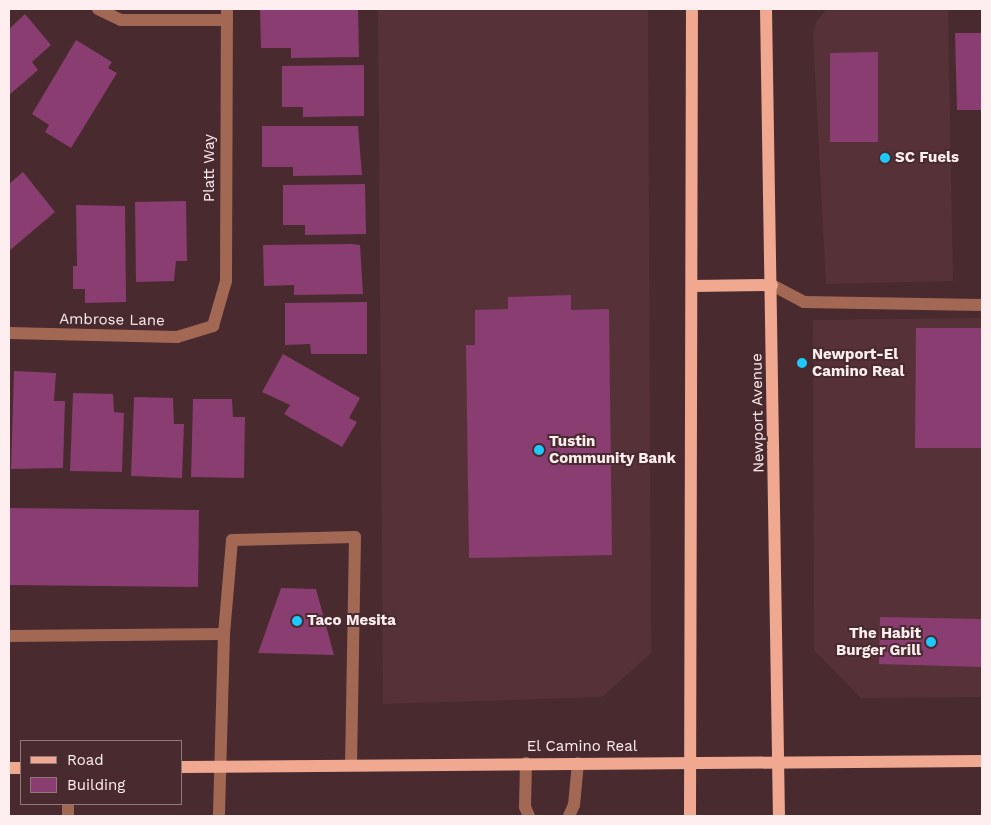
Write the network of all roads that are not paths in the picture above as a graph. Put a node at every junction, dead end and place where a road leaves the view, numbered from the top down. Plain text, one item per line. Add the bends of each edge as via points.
1 (98, 9) edge
2 (692, 9) edge
3 (766, 9) edge
4 (227, 14) edge
5 (772, 285) junction
6 (692, 286) junction
7 (982, 305) edge
8 (213, 326) joint
9 (9, 333) edge
10 (224, 634) junction
11 (9, 636) edge
12 (982, 761) edge
13 (691, 762) junction
14 (779, 762) junction
15 (578, 763) junction
16 (526, 764) junction
17 (351, 765) junction
18 (222, 766) junction
19 (182, 767) edge
20 (219, 816) edge
21 (529, 816) edge
22 (569, 816) edge
23 (690, 816) edge
24 (780, 816) edge

1 - 4 street via 121,20
2 - 6 main road
3 - 5 main road, Newport Avenue
4 - 8 street, Platt Way via 226,281
5 - 6 main road
5 - 7 street via 804,302
5 - 14 main road, Newport Avenue
6 - 13 main road
8 - 9 street, Ambrose Lane via 177,337
10 - 11 street
10 - 17 street via 232,540 355,537
10 - 18 street
12 - 14 main road, El Camino Real
13 - 14 main road, El Camino Real
13 - 15 main road, El Camino Real
13 - 23 main road
14 - 24 main road, Newport Avenue
15 - 16 main road, El Camino Real
15 - 22 street via 574,805
16 - 17 main road, El Camino Real
16 - 21 street via 525,807
17 - 18 main road, El Camino Real
18 - 19 main road, El Camino Real
18 - 20 street

